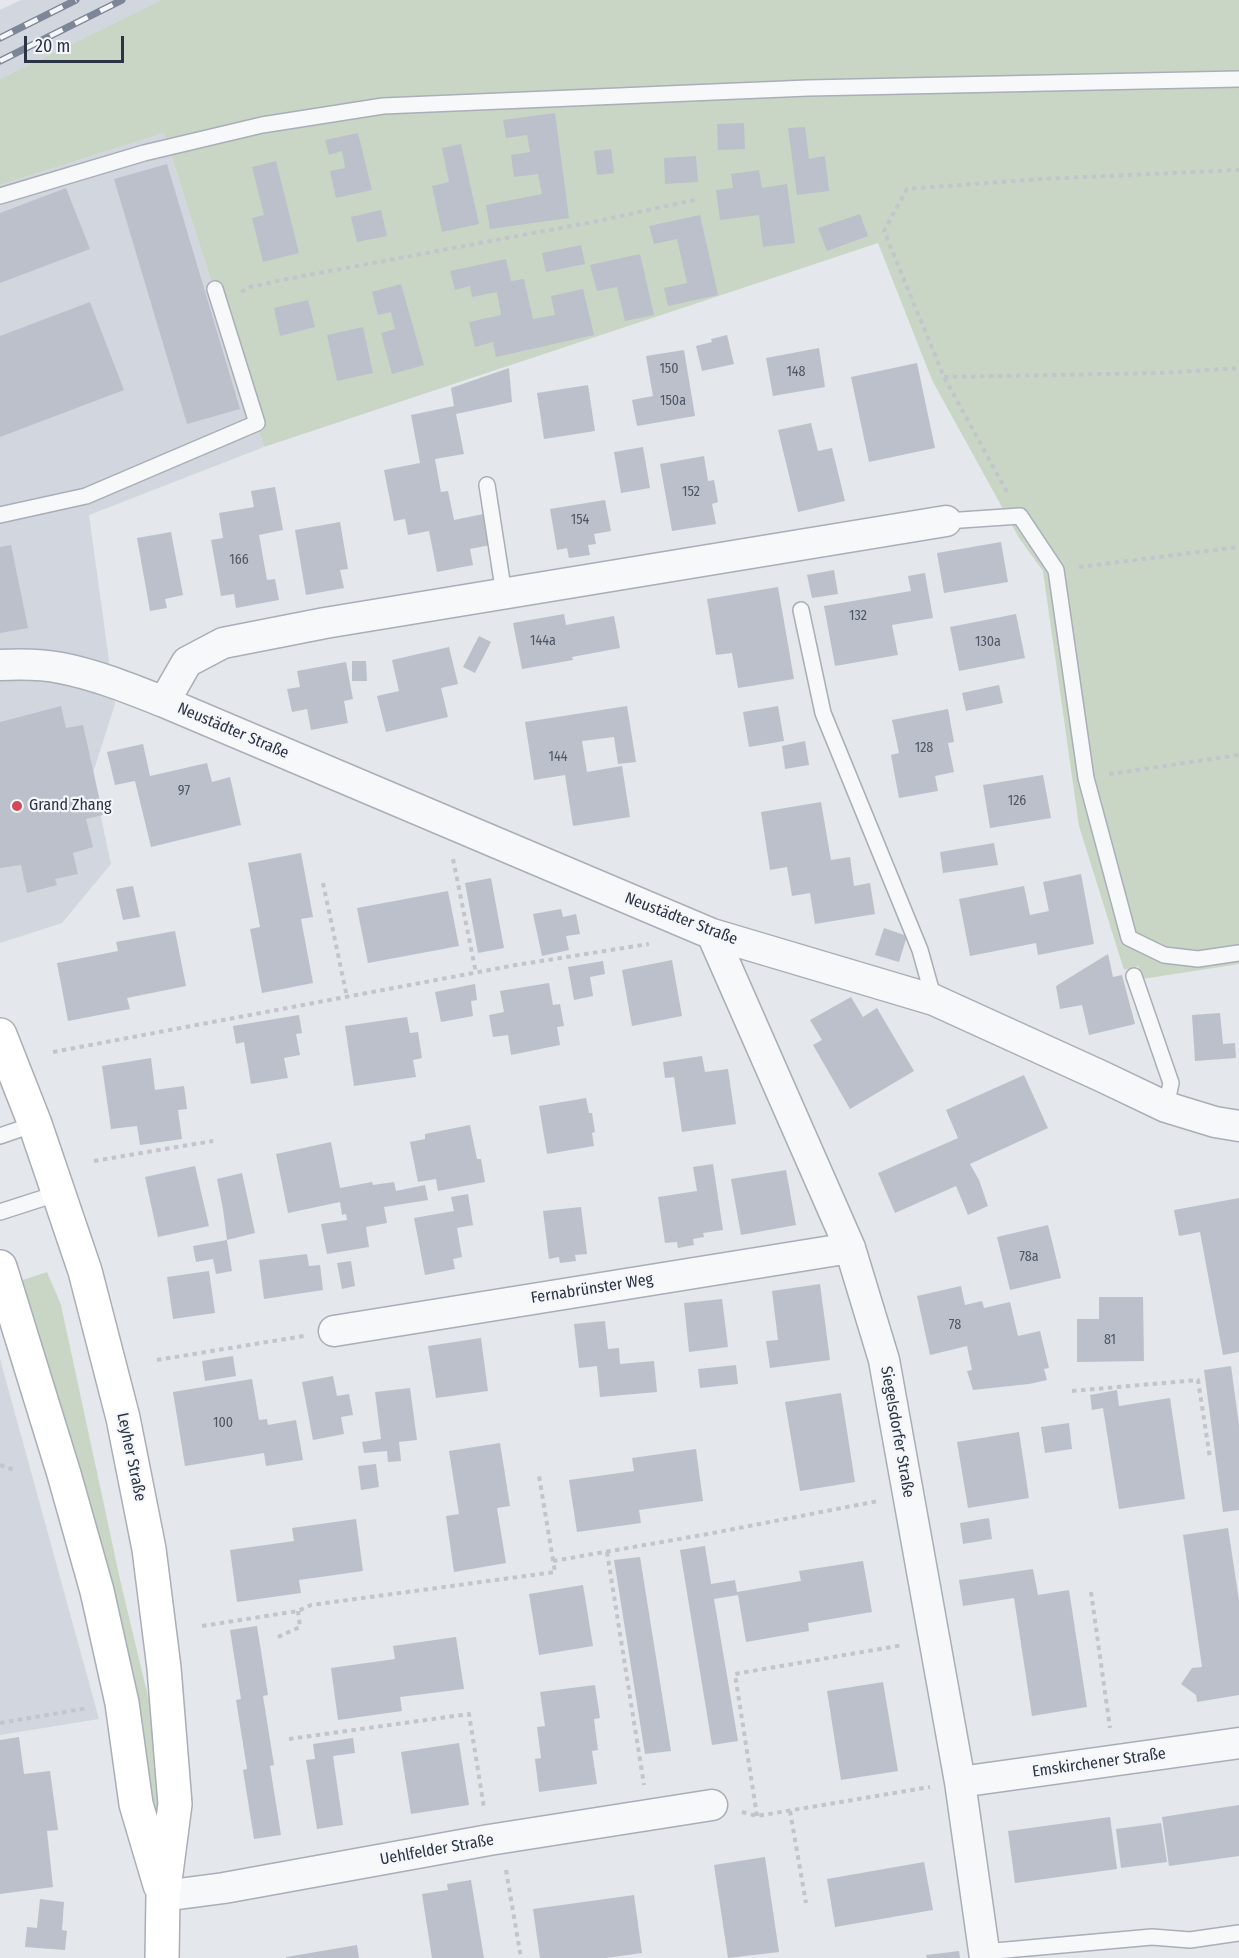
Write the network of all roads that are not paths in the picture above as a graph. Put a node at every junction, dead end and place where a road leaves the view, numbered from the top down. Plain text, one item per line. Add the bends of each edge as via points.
1 (1239, 79) edge
2 (0, 196) edge
3 (215, 290) dead end
4 (487, 485) dead end
5 (0, 515) edge
6 (945, 521) joint
7 (504, 594) junction
8 (801, 610) dead end
9 (0, 665) edge
10 (164, 702) junction
11 (712, 934) junction
12 (1239, 953) edge
13 (1134, 976) dead end
14 (934, 1000) junction
15 (0, 1035) edge
16 (1166, 1107) junction
17 (35, 1124) junction
18 (1239, 1126) edge
19 (0, 1136) edge
20 (59, 1193) junction
21 (0, 1212) edge
22 (850, 1248) junction
23 (0, 1267) edge
24 (334, 1331) road end
25 (1239, 1743) edge
26 (960, 1782) junction
27 (712, 1805) road end
28 (163, 1896) junction
29 (1239, 1933) edge
30 (984, 1955) edge
31 (162, 1958) edge

1 - 2 lane via 808,88 382,106 262,125 166,147
3 - 5 lane via 257,423 87,496
4 - 7 lane
6 - 7 street, Neustädter Straße
6 - 12 lane via 1020,516 1056,570 1086,778 1129,938 1164,955 1198,959
7 - 10 street, Neustädter Straße via 223,643 187,662
8 - 14 lane via 823,713 921,950
9 - 10 street, Neustädter Straße via 60,668
10 - 11 street, Neustädter Straße
11 - 14 street, Neustädter Straße
11 - 22 street, Siegelsdorfer Straße
13 - 16 lane via 1171,1083
14 - 16 street, Neustädter Straße
15 - 17 main road, Leyher Straße
16 - 18 street, Neustädter Straße
17 - 19 lane
17 - 20 main road, Leyher Straße
20 - 21 lane
20 - 28 main road, Leyher Straße via 123,1418 157,1608 175,1804
22 - 24 street, Fernabrünster Weg
22 - 26 street, Siegelsdorfer Straße via 884,1360
23 - 28 main road, Leyher Straße via 108,1634 136,1804
25 - 26 street, Emskirchener Straße
26 - 30 street, Siegelsdorfer Straße
27 - 28 street, Uehlfelder Straße
28 - 31 main road, Leyher Straße
29 - 30 lane via 1190,1940 1152,1937

